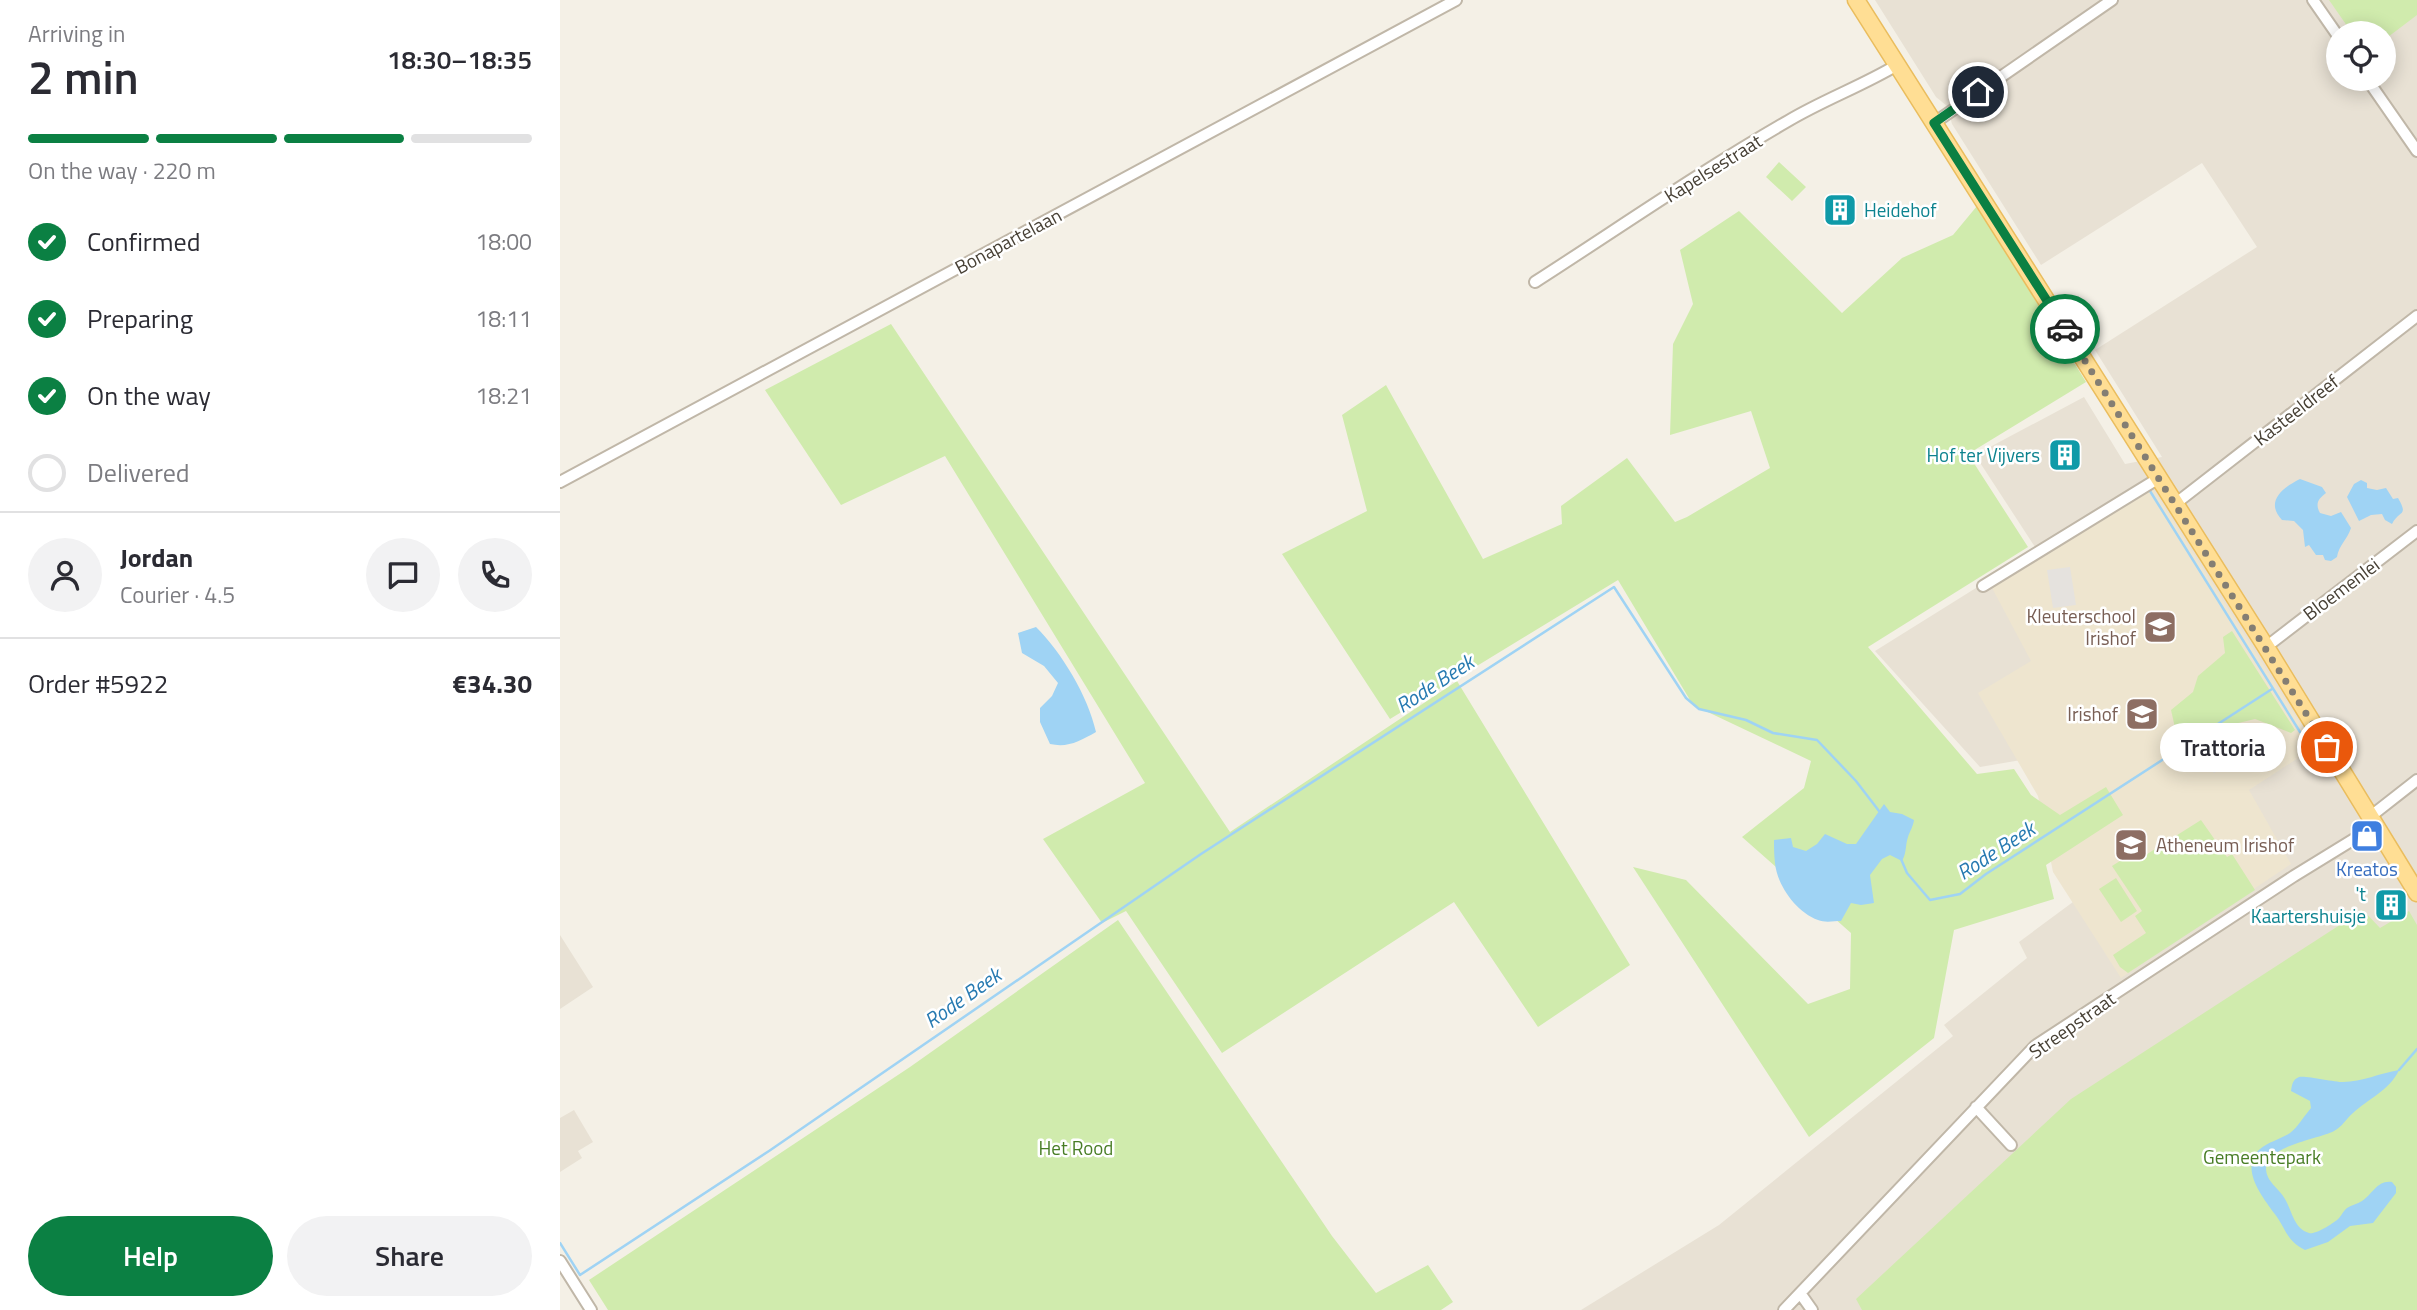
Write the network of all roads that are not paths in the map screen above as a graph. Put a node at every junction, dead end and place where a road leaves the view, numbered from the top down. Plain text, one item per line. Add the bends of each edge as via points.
1 (1457, 0) edge
2 (1856, 0) edge
3 (2112, 0) edge
4 (2313, 0) edge
5 (2328, 21) edge
6 (1897, 65) junction
7 (2375, 91) edge
8 (1934, 123) junction
9 (2417, 151) edge
10 (1535, 282) dead end
11 (2417, 316) edge
12 (2159, 478) junction
13 (560, 482) edge
14 (2175, 504) junction
15 (2417, 531) edge
16 (1983, 586) dead end
17 (2266, 647) junction
18 (2417, 780) edge
19 (2374, 821) junction
20 (2417, 893) edge
21 (1976, 1107) junction
22 (2011, 1145) dead end
23 (560, 1261) edge
24 (1800, 1293) junction
25 (591, 1310) edge
26 (1784, 1310) edge
27 (1812, 1310) edge

1 - 13 street, Bonapartelaan
2 - 6 main road
3 - 8 street
4 - 5 street
6 - 8 main road
6 - 10 street, Kapelsestraat via 1787,121
7 - 9 street
8 - 12 main road
11 - 14 street, Kasteeldreef
12 - 14 main road
12 - 16 street
14 - 17 main road
15 - 17 street, Bloemenlei
17 - 19 main road
18 - 19 street, Streepstraat
19 - 20 main road
19 - 21 street, Streepstraat via 2050,1035
21 - 22 street
21 - 24 street, Streepstraat
23 - 25 street
24 - 26 street, Streepstraat
24 - 27 street

